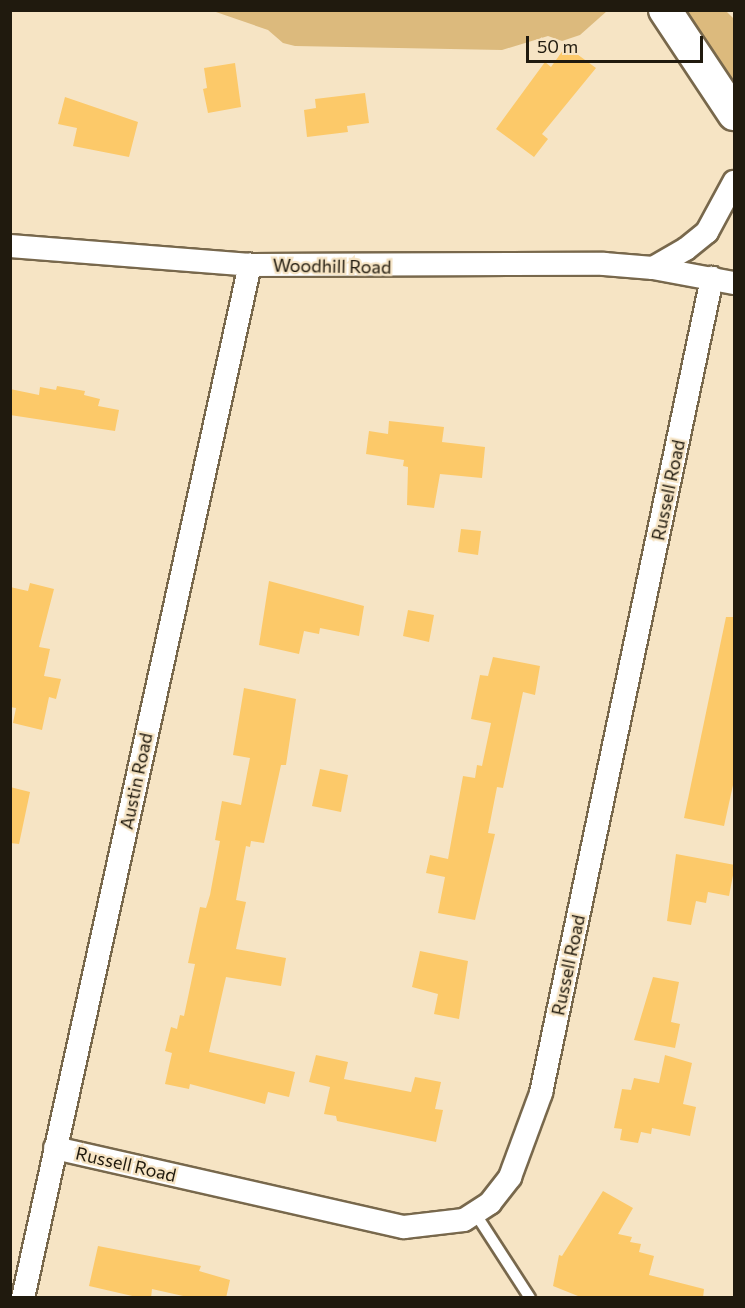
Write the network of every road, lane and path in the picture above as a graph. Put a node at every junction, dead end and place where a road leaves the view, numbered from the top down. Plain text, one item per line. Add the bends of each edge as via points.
1 (665, 10) edge
2 (735, 114) edge
3 (735, 182) edge
4 (10, 246) edge
5 (250, 265) junction
6 (653, 268) junction
7 (712, 278) junction
8 (735, 283) edge
9 (56, 1148) junction
10 (475, 1213) junction
11 (22, 1298) edge
12 (530, 1298) edge

1 - 2 street
3 - 6 street via 707,232
4 - 5 street, Woodhill Road
5 - 6 street, Woodhill Road via 366,267 557,261
5 - 9 street, Austin Road
6 - 7 street, Woodhill Road
7 - 8 street, Woodhill Road
7 - 10 street, Russell Road via 541,1093 510,1177 490,1203
9 - 10 street, Russell Road via 370,1222 435,1226 464,1220
9 - 11 street, Austin Road
10 - 12 lane

